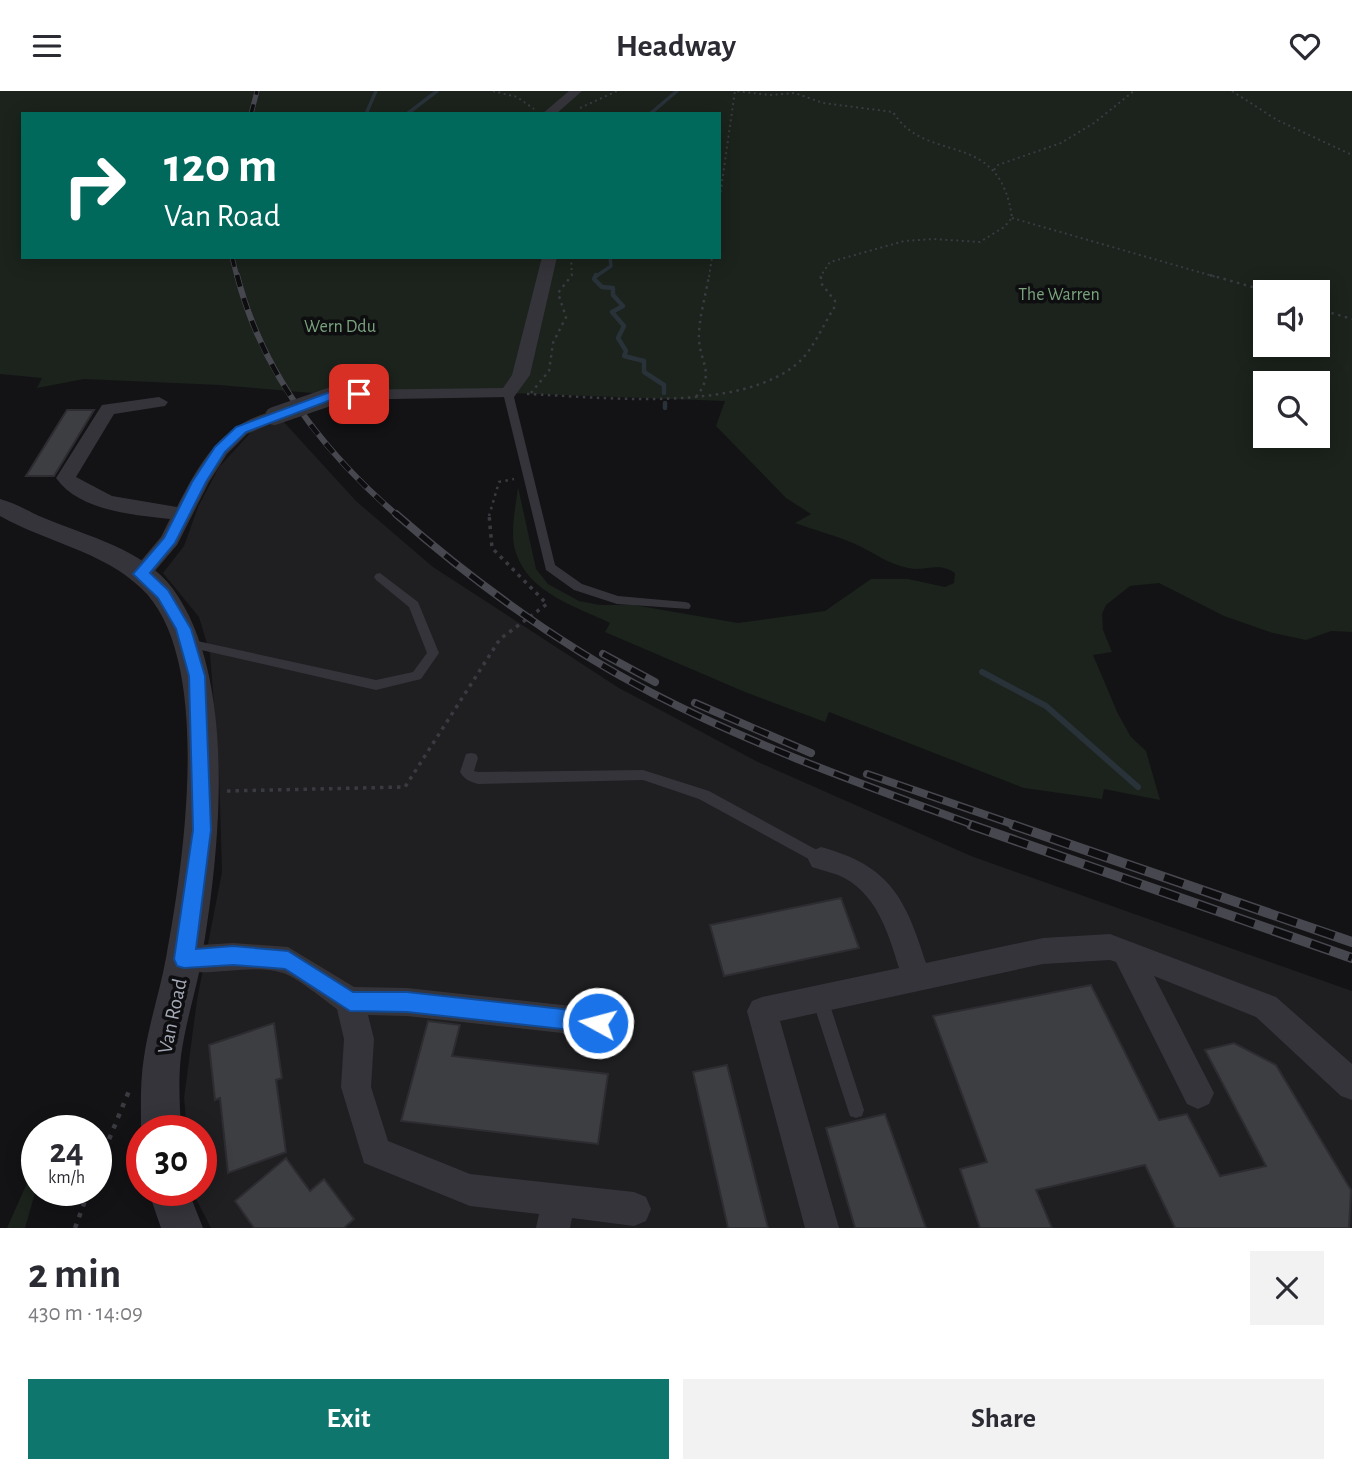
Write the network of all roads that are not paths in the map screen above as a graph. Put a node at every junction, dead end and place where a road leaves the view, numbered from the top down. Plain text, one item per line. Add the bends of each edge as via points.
1 (576, 91) edge
2 (550, 112) edge
3 (550, 259) edge
4 (508, 393) junction
5 (335, 395) joint
6 (159, 403) dead end
7 (0, 507) edge
8 (182, 514) junction
9 (141, 574) junction
10 (380, 577) dead end
11 (685, 606) dead end
12 (188, 643) junction
13 (471, 758) dead end
14 (821, 859) joint
15 (1126, 952) junction
16 (184, 959) junction
17 (916, 978) junction
18 (820, 999) junction
19 (350, 1001) junction
20 (598, 1023) dead end
21 (1352, 1085) edge
22 (1198, 1093) dead end
23 (856, 1110) dead end
24 (153, 1115) edge
25 (163, 1206) edge
26 (634, 1209) dead end
27 (556, 1214) edge
28 (182, 1228) edge
29 (822, 1228) edge

1 - 2 street
3 - 4 street via 521,375
4 - 5 street
4 - 11 lane via 550,567 578,587 617,600
5 - 8 street, bridge via 241,429 220,450
6 - 8 street via 108,409 66,478 98,498
7 - 9 street, Van Road via 88,544
8 - 9 street via 170,540
9 - 12 street, Van Road via 163,594
10 - 12 lane via 414,605 433,653 417,676 376,685
12 - 16 street, Van Road via 197,676 202,830
13 - 14 lane via 467,772 478,778 643,775 670,782
14 - 17 street via 869,877 886,898
15 - 17 street via 1110,947 1044,951
15 - 21 street via 1265,1007
15 - 22 street
16 - 19 street via 288,960
16 - 24 street, Van Road
17 - 18 street
18 - 23 lane
18 - 29 street via 762,1011
19 - 20 street via 407,1002
19 - 27 street via 359,1039 356,1087 375,1152 470,1190
25 - 28 street
26 - 27 street

